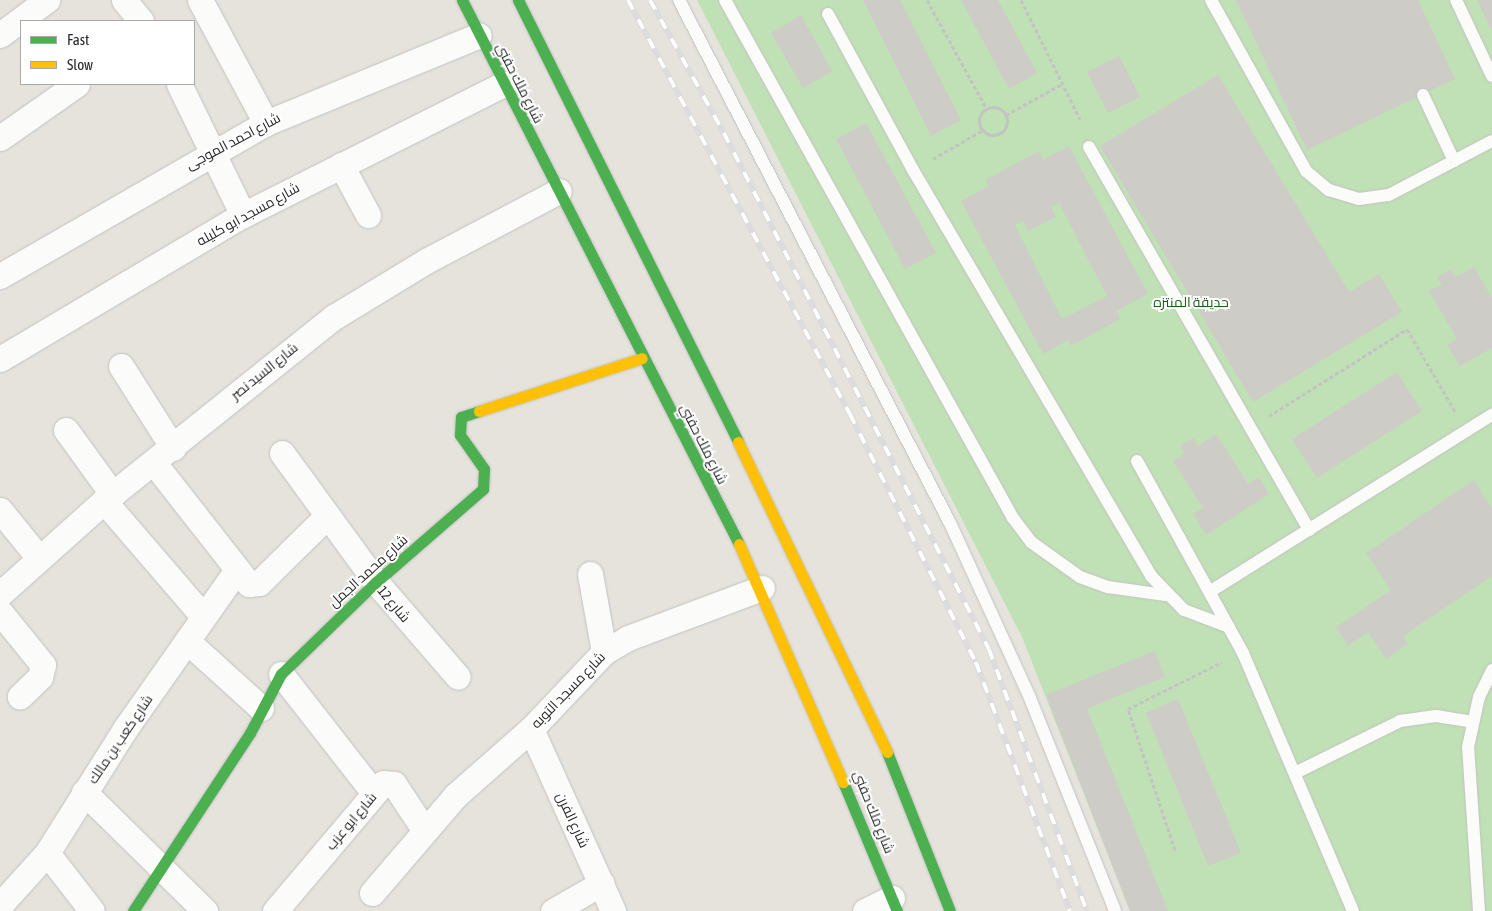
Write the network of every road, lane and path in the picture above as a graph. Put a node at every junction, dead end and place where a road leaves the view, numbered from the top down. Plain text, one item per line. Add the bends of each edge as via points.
1 (47, 0) edge
2 (124, 0) edge
3 (200, 0) edge
4 (462, 0) edge
5 (518, 0) edge
6 (679, 0) edge
7 (724, 0) edge
8 (927, 0) edge
9 (1021, 0) edge
10 (1211, 0) edge
11 (1456, 0) edge
12 (828, 14) dead end
13 (24, 20) edge
14 (140, 20) edge
15 (20, 22) edge
16 (0, 35) edge
17 (479, 35) junction
18 (1492, 76) edge
19 (504, 84) junction
20 (1062, 84) junction
21 (72, 85) edge
22 (180, 85) edge
23 (1423, 94) dead end
24 (987, 109) junction
25 (1006, 115) junction
26 (1080, 119) dead end
27 (266, 122) junction
28 (983, 130) junction
29 (0, 138) edge
30 (1492, 141) edge
31 (1089, 146) dead end
32 (213, 150) junction
33 (1454, 161) junction
34 (341, 165) junction
35 (913, 170) junction
36 (558, 191) junction
37 (243, 215) junction
38 (368, 215) dead end
39 (0, 276) edge
40 (642, 358) junction
41 (0, 359) edge
42 (121, 366) dead end
43 (1492, 415) edge
44 (1250, 428) junction
45 (66, 430) dead end
46 (1466, 431) junction
47 (282, 453) dead end
48 (164, 456) junction
49 (1137, 461) dead end
50 (109, 498) junction
51 (0, 510) edge
52 (326, 517) junction
53 (1309, 530) junction
54 (38, 557) junction
55 (236, 571) junction
56 (590, 574) dead end
57 (376, 582) junction
58 (762, 588) junction
59 (1210, 591) junction
60 (0, 594) edge
61 (1165, 595) junction
62 (0, 612) edge
63 (204, 616) junction
64 (1229, 627) junction
65 (188, 641) junction
66 (604, 652) junction
67 (1243, 653) junction
68 (1492, 670) edge
69 (281, 674) junction
70 (458, 677) dead end
71 (20, 696) dead end
72 (261, 708) junction
73 (1472, 722) junction
74 (531, 729) junction
75 (1297, 772) junction
76 (84, 792) junction
77 (374, 794) junction
78 (425, 831) junction
79 (1175, 850) dead end
80 (47, 853) junction
81 (162, 869) junction
82 (602, 884) junction
83 (372, 893) dead end
84 (297, 902) edge
85 (894, 904) edge
86 (0, 905) edge
87 (92, 911) edge
88 (133, 911) edge
89 (205, 911) edge
90 (275, 911) edge
91 (553, 911) edge
92 (613, 911) edge
93 (865, 911) edge
94 (950, 911) edge
95 (1115, 911) edge
96 (1353, 911) edge
97 (1479, 911) edge

1 - 13 street
2 - 14 street
3 - 27 street
4 - 17 main road, شارع ملك حفني
5 - 94 main road via 845,658 920,827
6 - 95 lane via 962,549 1030,698
7 - 61 lane via 1013,518 1031,542 1080,577 1108,587
8 - 24 path
9 - 20 path
10 - 33 lane via 1306,170 1317,182 1343,196 1374,198
11 - 18 lane
12 - 35 lane
15 - 16 street
17 - 19 main road, شارع ملك حفني
17 - 27 street, شارع احمد الموجى
19 - 34 street, شارع مسجد ابو كليله
19 - 36 main road, شارع ملك حفني
20 - 25 path
20 - 26 path
21 - 29 street
22 - 32 street
23 - 33 lane
24 - 25 path via 998,108
24 - 28 path via 980,119
25 - 28 path via 1006,128 1001,133
27 - 32 street, شارع احمد الموجى
28 - 35 path
30 - 33 lane
31 - 44 lane
32 - 37 street
32 - 39 street, شارع احمد الموجى
34 - 37 street, شارع مسجد ابو كليله
34 - 38 street
35 - 61 lane via 1108,508
36 - 40 main road, شارع ملك حفني
36 - 48 street, شارع السيد نصر via 426,261 334,317
37 - 41 street, شارع مسجد ابو كليله
40 - 57 main road, شارع محمد الجمل via 460,416 460,435 484,469 484,489
40 - 58 main road, شارع ملك حفني
42 - 48 street
43 - 46 lane
44 - 46 path via 1407,329
44 - 53 lane
45 - 50 street
46 - 53 lane
47 - 52 street, شارع 12
48 - 50 street, شارع السيد نصر
48 - 55 street
49 - 59 lane
50 - 54 street, شارع السيد نصر
50 - 63 street
51 - 54 street
52 - 55 street via 259,583 249,584
52 - 57 street, شارع 12
53 - 59 lane
54 - 60 street, شارع السيد نصر
55 - 63 street, شارع كعب بن مالك
56 - 66 street
57 - 69 main road, شارع محمد الجمل
57 - 70 street, شارع 12
58 - 66 street, شارع مسجد التوبه via 628,638
58 - 85 main road, شارع ملك حفني
59 - 64 lane
61 - 64 lane via 1205,621
62 - 71 street via 43,665 40,677
63 - 65 street, شارع كعب بن مالك
64 - 67 lane
65 - 72 street
65 - 76 street, شارع كعب بن مالك
66 - 74 street, شارع مسجد التوبه
67 - 75 lane
67 - 79 path via 1128,709
68 - 73 lane
69 - 72 main road, شارع محمد الجمل
69 - 77 street
72 - 81 main road, شارع محمد الجمل via 250,733
73 - 75 lane via 1436,716 1400,721
73 - 97 lane via 1467,773
74 - 78 street, شارع مسجد التوبه via 454,796
74 - 82 street, شارع الفرن
75 - 96 lane
76 - 80 street, شارع كعب بن مالك
76 - 81 street
77 - 78 street, شارع ابو عزب via 384,783 394,784
77 - 84 street, شارع ابو عزب
78 - 83 street, شارع مسجد التوبه
80 - 86 street, شارع كعب بن مالك
80 - 87 street
81 - 88 main road, شارع محمد الجمل
81 - 89 street
82 - 91 street
82 - 92 street, شارع الفرن
84 - 90 street, شارع ابو عزب
85 - 93 street

